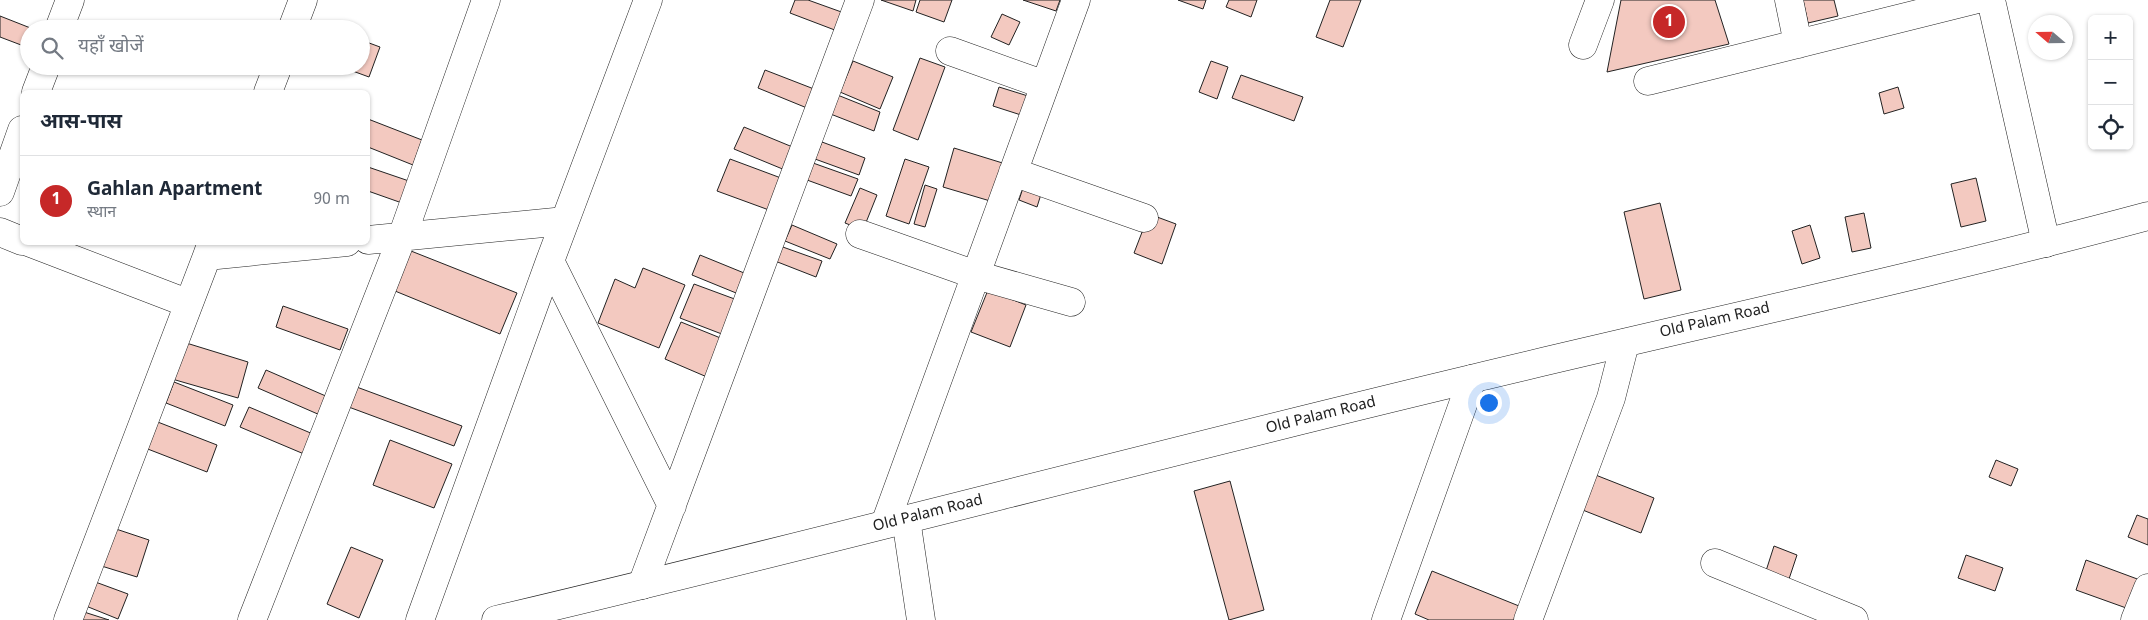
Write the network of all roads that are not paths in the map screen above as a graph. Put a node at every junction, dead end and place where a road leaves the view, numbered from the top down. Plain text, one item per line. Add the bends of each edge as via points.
1 (70, 0) edge
2 (303, 0) edge
3 (486, 0) edge
4 (648, 0) edge
5 (860, 0) edge
6 (1076, 0) edge
7 (1600, 0) edge
8 (1789, 0) edge
9 (1974, 0) edge
10 (1991, 0) edge
11 (62, 20) edge
12 (295, 20) edge
13 (1798, 44) junction
14 (1583, 45) dead end
15 (950, 51) dead end
16 (43, 75) edge
17 (275, 75) edge
18 (1648, 81) dead end
19 (1044, 85) junction
20 (37, 90) edge
21 (269, 90) edge
22 (20, 136) edge
23 (1013, 172) junction
24 (0, 192) edge
25 (2148, 216) edge
26 (1144, 218) dead end
27 (565, 221) junction
28 (0, 232) edge
29 (860, 234) dead end
30 (402, 237) junction
31 (20, 239) edge
32 (370, 240) edge
33 (2046, 244) junction
34 (36, 245) edge
35 (288, 245) edge
36 (209, 249) edge
37 (550, 261) junction
38 (976, 275) junction
39 (1071, 302) dead end
40 (187, 303) junction
41 (1625, 343) junction
42 (1472, 379) junction
43 (672, 506) junction
44 (895, 522) junction
45 (1714, 563) dead end
46 (642, 586) junction
47 (2148, 588) edge
48 (68, 620) edge
49 (252, 620) edge
50 (420, 620) edge
51 (496, 620) edge
52 (921, 620) edge
53 (1386, 620) edge
54 (1528, 620) edge
55 (1854, 620) edge
56 (2135, 620) edge

1 - 11 street
2 - 12 street
3 - 30 street
4 - 27 street
5 - 43 street
6 - 19 street
7 - 14 street
8 - 13 street
9 - 13 street
10 - 33 street
13 - 18 street
15 - 19 street
16 - 20 street
17 - 21 street
19 - 23 street
22 - 24 street
23 - 26 street
23 - 38 street
25 - 33 street, Old Palam Road
27 - 30 street
27 - 37 street
28 - 31 street
29 - 38 street
30 - 32 street
30 - 49 street
33 - 41 street, Old Palam Road
34 - 40 street
35 - 36 street
36 - 40 street
37 - 43 street
37 - 50 street
38 - 39 street
38 - 44 street
40 - 48 street
41 - 42 street, Old Palam Road
41 - 54 street via 1611,398
42 - 44 street, Old Palam Road
42 - 53 street
43 - 46 street
44 - 46 street, Old Palam Road
44 - 52 street
45 - 55 street
46 - 51 street, Old Palam Road
47 - 56 street

